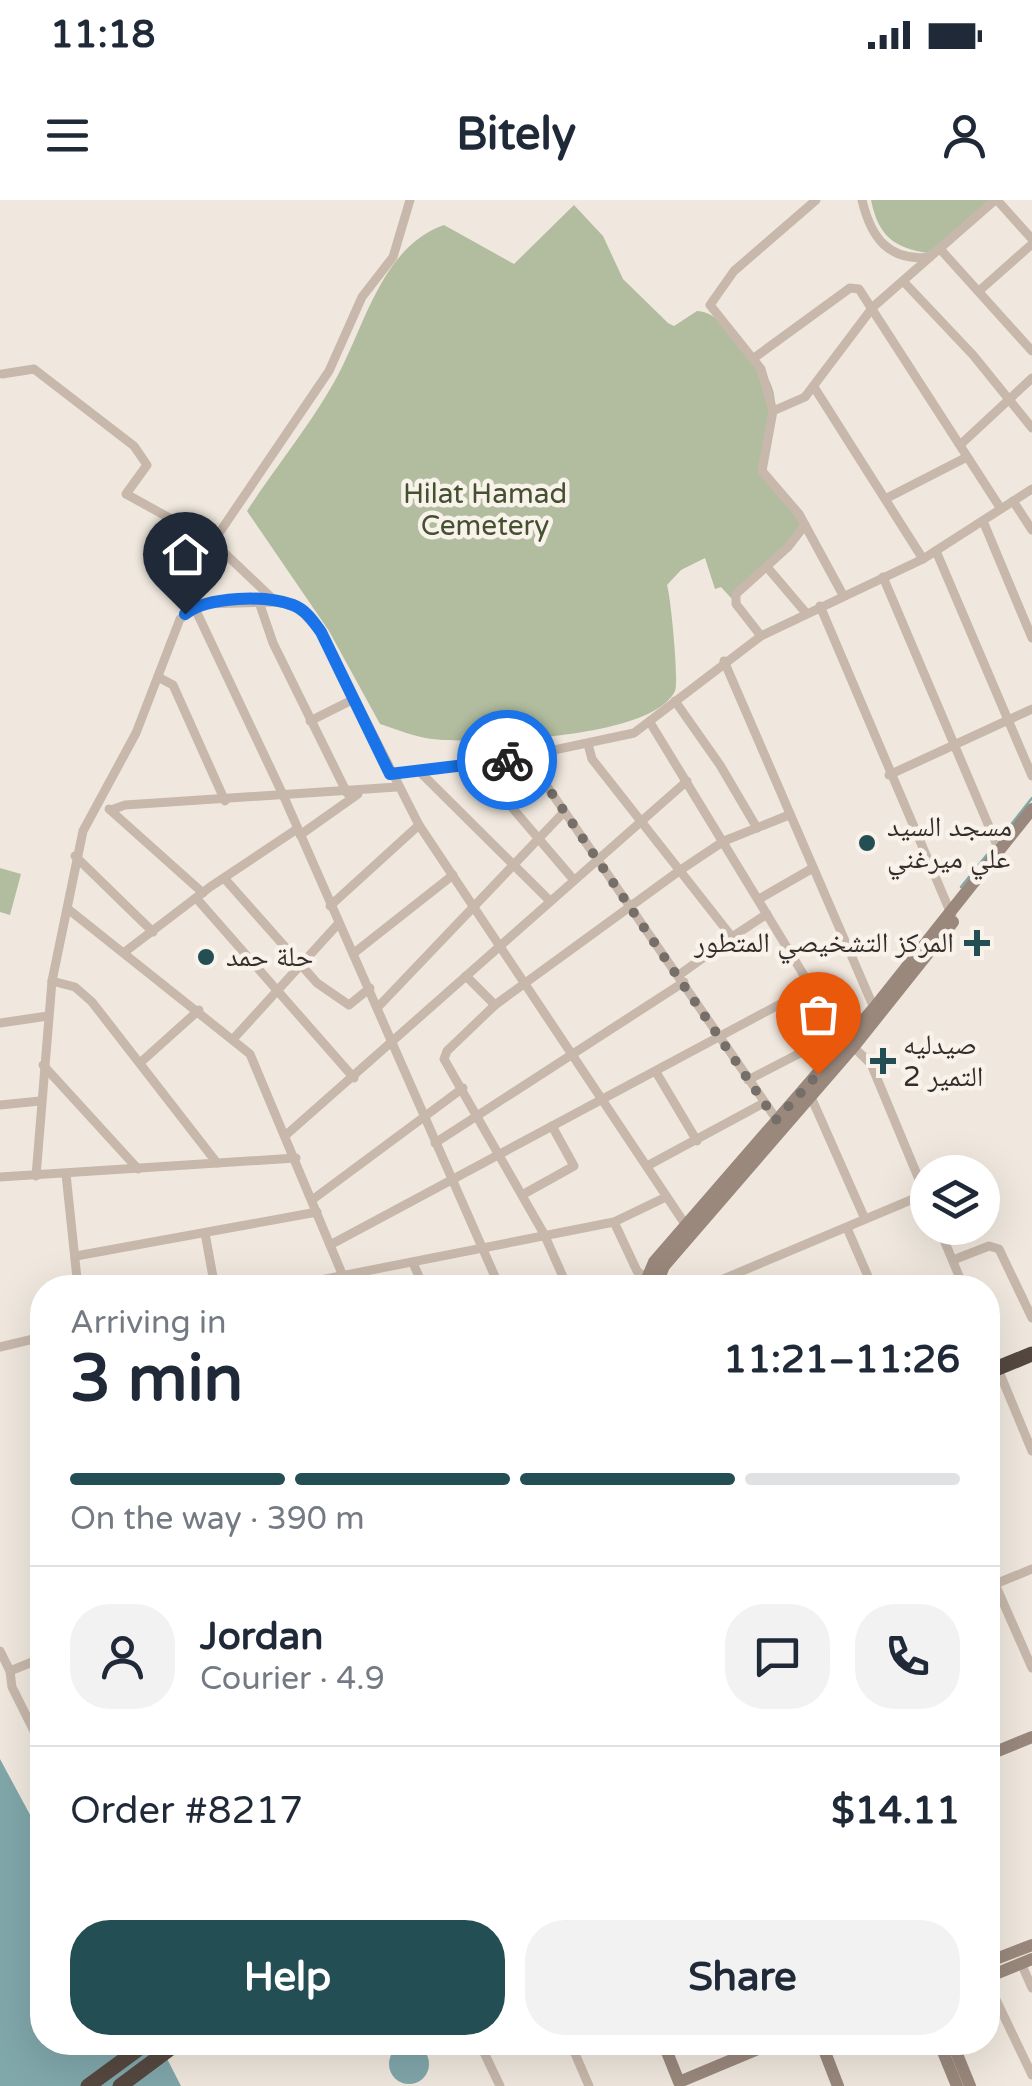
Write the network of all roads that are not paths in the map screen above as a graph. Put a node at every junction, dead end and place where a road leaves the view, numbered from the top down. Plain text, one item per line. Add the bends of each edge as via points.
1 (410, 200) edge
2 (816, 200) edge
3 (862, 200) edge
4 (996, 200) edge
5 (1032, 242) edge
6 (940, 250) junction
7 (931, 257) junction
8 (903, 281) junction
9 (979, 291) junction
10 (873, 307) junction
11 (1032, 350) edge
12 (754, 358) junction
13 (2, 374) dead end
14 (1032, 378) edge
15 (814, 387) junction
16 (1010, 398) junction
17 (774, 411) junction
18 (1032, 428) edge
19 (960, 445) junction
20 (967, 457) junction
21 (1032, 489) edge
22 (887, 498) junction
23 (1013, 502) junction
24 (1001, 510) junction
25 (983, 521) junction
26 (805, 524) junction
27 (1032, 530) edge
28 (213, 542) junction
29 (936, 551) junction
30 (923, 558) junction
31 (766, 566) junction
32 (883, 576) junction
33 (843, 595) junction
34 (259, 602) junction
35 (276, 602) junction
36 (820, 606) junction
37 (194, 607) junction
38 (806, 612) junction
39 (761, 636) junction
40 (1032, 638) edge
41 (724, 662) junction
42 (158, 677) junction
43 (354, 699) junction
44 (675, 701) junction
45 (1032, 709) edge
46 (310, 720) junction
47 (1007, 720) junction
48 (651, 724) junction
49 (588, 744) junction
50 (951, 746) junction
51 (534, 754) junction
52 (474, 763) junction
53 (418, 770) junction
54 (390, 774) junction
55 (889, 776) junction
56 (1032, 776) edge
57 (686, 782) junction
58 (397, 788) junction
59 (361, 793) junction
60 (347, 794) junction
61 (284, 797) junction
62 (224, 801) junction
63 (98, 802) junction
64 (1032, 809) edge
65 (110, 810) junction
66 (564, 812) junction
67 (789, 815) junction
68 (642, 822) junction
69 (1032, 822) edge
70 (419, 825) junction
71 (757, 828) junction
72 (299, 832) junction
73 (539, 838) junction
74 (724, 841) junction
75 (999, 850) junction
76 (75, 856) junction
77 (598, 858) junction
78 (514, 864) junction
79 (813, 868) junction
80 (680, 871) junction
81 (453, 875) junction
82 (224, 878) junction
83 (573, 879) junction
84 (200, 896) junction
85 (760, 899) junction
86 (549, 900) junction
87 (330, 906) junction
88 (633, 906) junction
89 (68, 908) junction
90 (476, 908) junction
91 (768, 914) junction
92 (952, 916) junction
93 (338, 924) junction
94 (153, 932) junction
95 (732, 938) junction
96 (500, 946) junction
97 (126, 951) junction
98 (354, 954) junction
99 (299, 964) junction
100 (466, 976) junction
101 (681, 979) junction
102 (52, 981) junction
103 (524, 984) junction
104 (812, 987) junction
105 (370, 988) junction
106 (277, 992) junction
107 (495, 1005) junction
108 (378, 1007) junction
109 (874, 1008) junction
110 (199, 1010) junction
111 (48, 1016) junction
112 (0, 1024) edge
113 (235, 1038) junction
114 (722, 1038) junction
115 (847, 1039) junction
116 (393, 1042) junction
117 (571, 1056) junction
118 (141, 1062) junction
119 (43, 1065) junction
120 (656, 1072) junction
121 (354, 1078) junction
122 (748, 1080) junction
123 (463, 1088) junction
124 (811, 1097) junction
125 (603, 1100) junction
126 (40, 1101) junction
127 (762, 1104) junction
128 (0, 1105) edge
129 (480, 1117) junction
130 (426, 1118) junction
131 (776, 1120) junction
132 (552, 1126) junction
133 (286, 1135) junction
134 (696, 1141) junction
135 (435, 1143) junction
136 (498, 1155) junction
137 (296, 1158) junction
138 (910, 1159) edge
139 (218, 1164) junction
140 (647, 1166) junction
141 (138, 1169) junction
142 (66, 1174) junction
143 (36, 1176) junction
144 (0, 1177) edge
145 (452, 1181) junction
146 (522, 1195) junction
147 (666, 1198) junction
148 (312, 1200) junction
149 (910, 1204) edge
150 (317, 1212) junction
151 (865, 1219) junction
152 (614, 1222) junction
153 (847, 1228) junction
154 (689, 1230) junction
155 (204, 1233) junction
156 (544, 1234) junction
157 (330, 1245) junction
158 (946, 1245) edge
159 (483, 1248) junction
160 (76, 1256) junction
161 (953, 1260) junction
162 (413, 1262) junction
163 (342, 1274) junction
164 (77, 1275) edge
165 (212, 1275) edge
166 (338, 1275) edge
167 (418, 1275) edge
168 (494, 1275) edge
169 (562, 1275) edge
170 (645, 1275) edge
171 (657, 1275) edge
172 (733, 1275) edge
173 (867, 1275) edge
174 (959, 1275) edge
175 (1032, 1318) edge
176 (30, 1340) edge
177 (0, 1346) edge
178 (1032, 1354) edge
179 (1032, 1364) edge
180 (1000, 1371) edge
181 (1000, 1373) edge
182 (1000, 1389) edge
183 (1032, 1451) edge
184 (1032, 1569) edge
185 (1000, 1582) edge
186 (1000, 1604) edge
187 (0, 1651) edge
188 (30, 1663) edge
189 (1032, 1668) edge
190 (10, 1671) junction
191 (30, 1723) edge
192 (1032, 1737) edge
193 (1000, 1750) edge
194 (1032, 1945) edge
195 (1000, 1957) edge
196 (1027, 1961) edge
197 (1000, 1974) edge
198 (1032, 1988) edge
199 (1000, 2006) edge
200 (130, 2055) edge
201 (161, 2055) edge
202 (485, 2055) edge
203 (576, 2055) edge
204 (667, 2055) edge
205 (745, 2055) edge
206 (825, 2055) edge
207 (945, 2055) edge
208 (957, 2055) edge
209 (1032, 2075) edge
210 (677, 2085) edge
211 (88, 2086) edge
212 (120, 2086) edge
213 (500, 2086) edge
214 (589, 2086) edge
215 (838, 2086) edge
216 (958, 2086) edge
217 (970, 2086) edge

1 - 28 street via 393,257 362,297 329,371
2 - 12 street via 734,271 710,306
3 - 7 street via 870,228 888,250 906,258
4 - 5 street
4 - 6 street
5 - 9 street
6 - 7 street
6 - 9 street
7 - 8 street
8 - 10 street
8 - 16 street
9 - 11 street
10 - 12 street via 850,288
10 - 15 street
10 - 19 street
12 - 17 street
13 - 28 street via 34,369 134,446 147,465 126,494
14 - 16 street
15 - 17 street
15 - 22 street
16 - 18 street
16 - 19 street
17 - 26 street via 762,471
19 - 20 street
20 - 22 street
20 - 24 street
21 - 23 street
22 - 30 street
23 - 24 street
23 - 27 street
24 - 25 street
25 - 29 street
25 - 40 street
26 - 31 street
26 - 33 street
28 - 35 street
28 - 37 street via 190,593
29 - 30 street
29 - 47 street
30 - 32 street
31 - 38 street
31 - 39 street via 734,599
32 - 33 street
32 - 50 street
33 - 36 street
34 - 35 street
34 - 37 street
34 - 46 street
35 - 43 street via 296,606 312,620
36 - 38 street
36 - 55 street
37 - 42 street via 176,626
37 - 61 street
38 - 39 street
39 - 41 street
41 - 44 street
41 - 67 street
42 - 62 street via 172,685
42 - 63 street
43 - 46 street
43 - 54 street
44 - 48 street
44 - 71 street
45 - 47 street
46 - 60 street
47 - 50 street
47 - 56 street
48 - 49 street
48 - 57 street
49 - 51 street
49 - 68 street via 592,759
50 - 55 street
50 - 75 street
51 - 52 street
51 - 66 street
52 - 53 street
52 - 73 street
53 - 54 street
53 - 78 street
54 - 58 street
55 - 92 street
57 - 68 street
57 - 74 street
58 - 59 street
58 - 70 street
59 - 60 street
59 - 72 street
60 - 61 street
61 - 62 street
61 - 72 street
62 - 65 street
63 - 65 street
63 - 76 street
64 - 75 main road
65 - 84 street
66 - 73 street
66 - 77 street
67 - 71 street
67 - 79 street
68 - 77 street
68 - 80 street
69 - 92 main road
70 - 81 street
70 - 87 street
71 - 74 street
72 - 82 street
72 - 87 street
73 - 78 street
73 - 83 street
74 - 80 street
74 - 85 street
75 - 92 main road
76 - 89 street
76 - 94 street
77 - 83 street
77 - 88 street
78 - 86 street
78 - 90 street
79 - 85 street
79 - 109 street
80 - 88 street
80 - 95 street
81 - 90 street
81 - 98 street
82 - 84 street
82 - 99 street
83 - 86 street
84 - 94 street
84 - 106 street
85 - 91 street
86 - 96 street
87 - 93 street
88 - 101 street
88 - 103 street
89 - 97 street
89 - 102 street
90 - 96 street
90 - 108 street
91 - 95 street
91 - 104 street
92 - 109 main road
92 - 115 main road
93 - 98 street
93 - 99 street
94 - 97 street
95 - 101 street
96 - 100 street
96 - 103 street
97 - 110 street
98 - 105 street
99 - 105 street via 349,1005
99 - 106 street
100 - 107 street
100 - 116 street
101 - 114 street
101 - 117 street
102 - 111 street
102 - 118 street via 83,992
103 - 107 street
103 - 117 street
104 - 114 street
104 - 115 street
105 - 108 street
106 - 113 street
106 - 121 street
107 - 123 street via 447,1051 444,1059
108 - 116 street
109 - 115 main road
110 - 113 street
110 - 118 street
111 - 112 street
111 - 119 street
113 - 133 street via 258,1068
114 - 120 street
114 - 122 street
115 - 122 street
115 - 124 main road
115 - 131 main road
115 - 138 street via 871,1064
116 - 121 street
116 - 130 street
117 - 125 street
117 - 129 street
118 - 139 street
119 - 126 street
119 - 141 street
120 - 125 street
120 - 134 street
121 - 133 street
122 - 127 street
123 - 129 street
123 - 130 street
124 - 151 street
124 - 154 main road
125 - 132 street
125 - 140 street
126 - 128 street
126 - 143 street
127 - 131 street
127 - 134 street
129 - 135 street
129 - 136 street
130 - 135 street
130 - 148 street
131 - 154 main road
132 - 136 street
132 - 146 street via 574,1166
133 - 137 street
134 - 140 street
135 - 145 street
136 - 145 street
136 - 146 street
137 - 139 street
137 - 148 street
139 - 141 street
140 - 147 street
141 - 142 street
142 - 143 street
142 - 160 street
143 - 144 street
145 - 157 street
145 - 159 street
146 - 156 street
147 - 152 street
147 - 154 street
148 - 150 street
149 - 151 street
150 - 155 street
150 - 157 street
151 - 153 street
152 - 156 street
152 - 170 street
153 - 172 street
153 - 173 street
154 - 171 main road
155 - 160 street
155 - 165 street
156 - 159 street
156 - 169 street
157 - 163 street
158 - 161 street
159 - 162 street
159 - 168 street
160 - 164 street
161 - 174 street
161 - 175 street via 989,1246 999,1250
162 - 163 street
162 - 167 street
163 - 166 street
176 - 177 street
178 - 180 highway
179 - 181 highway
182 - 183 street
184 - 185 street
186 - 189 street
187 - 190 street
188 - 190 street
190 - 191 street
192 - 193 main road
194 - 195 main road
196 - 197 main road
196 - 198 street
199 - 209 street
200 - 211 highway
201 - 212 highway
202 - 213 street
203 - 214 street
204 - 210 main road
205 - 210 main road
206 - 215 main road
207 - 216 main road
208 - 217 main road

